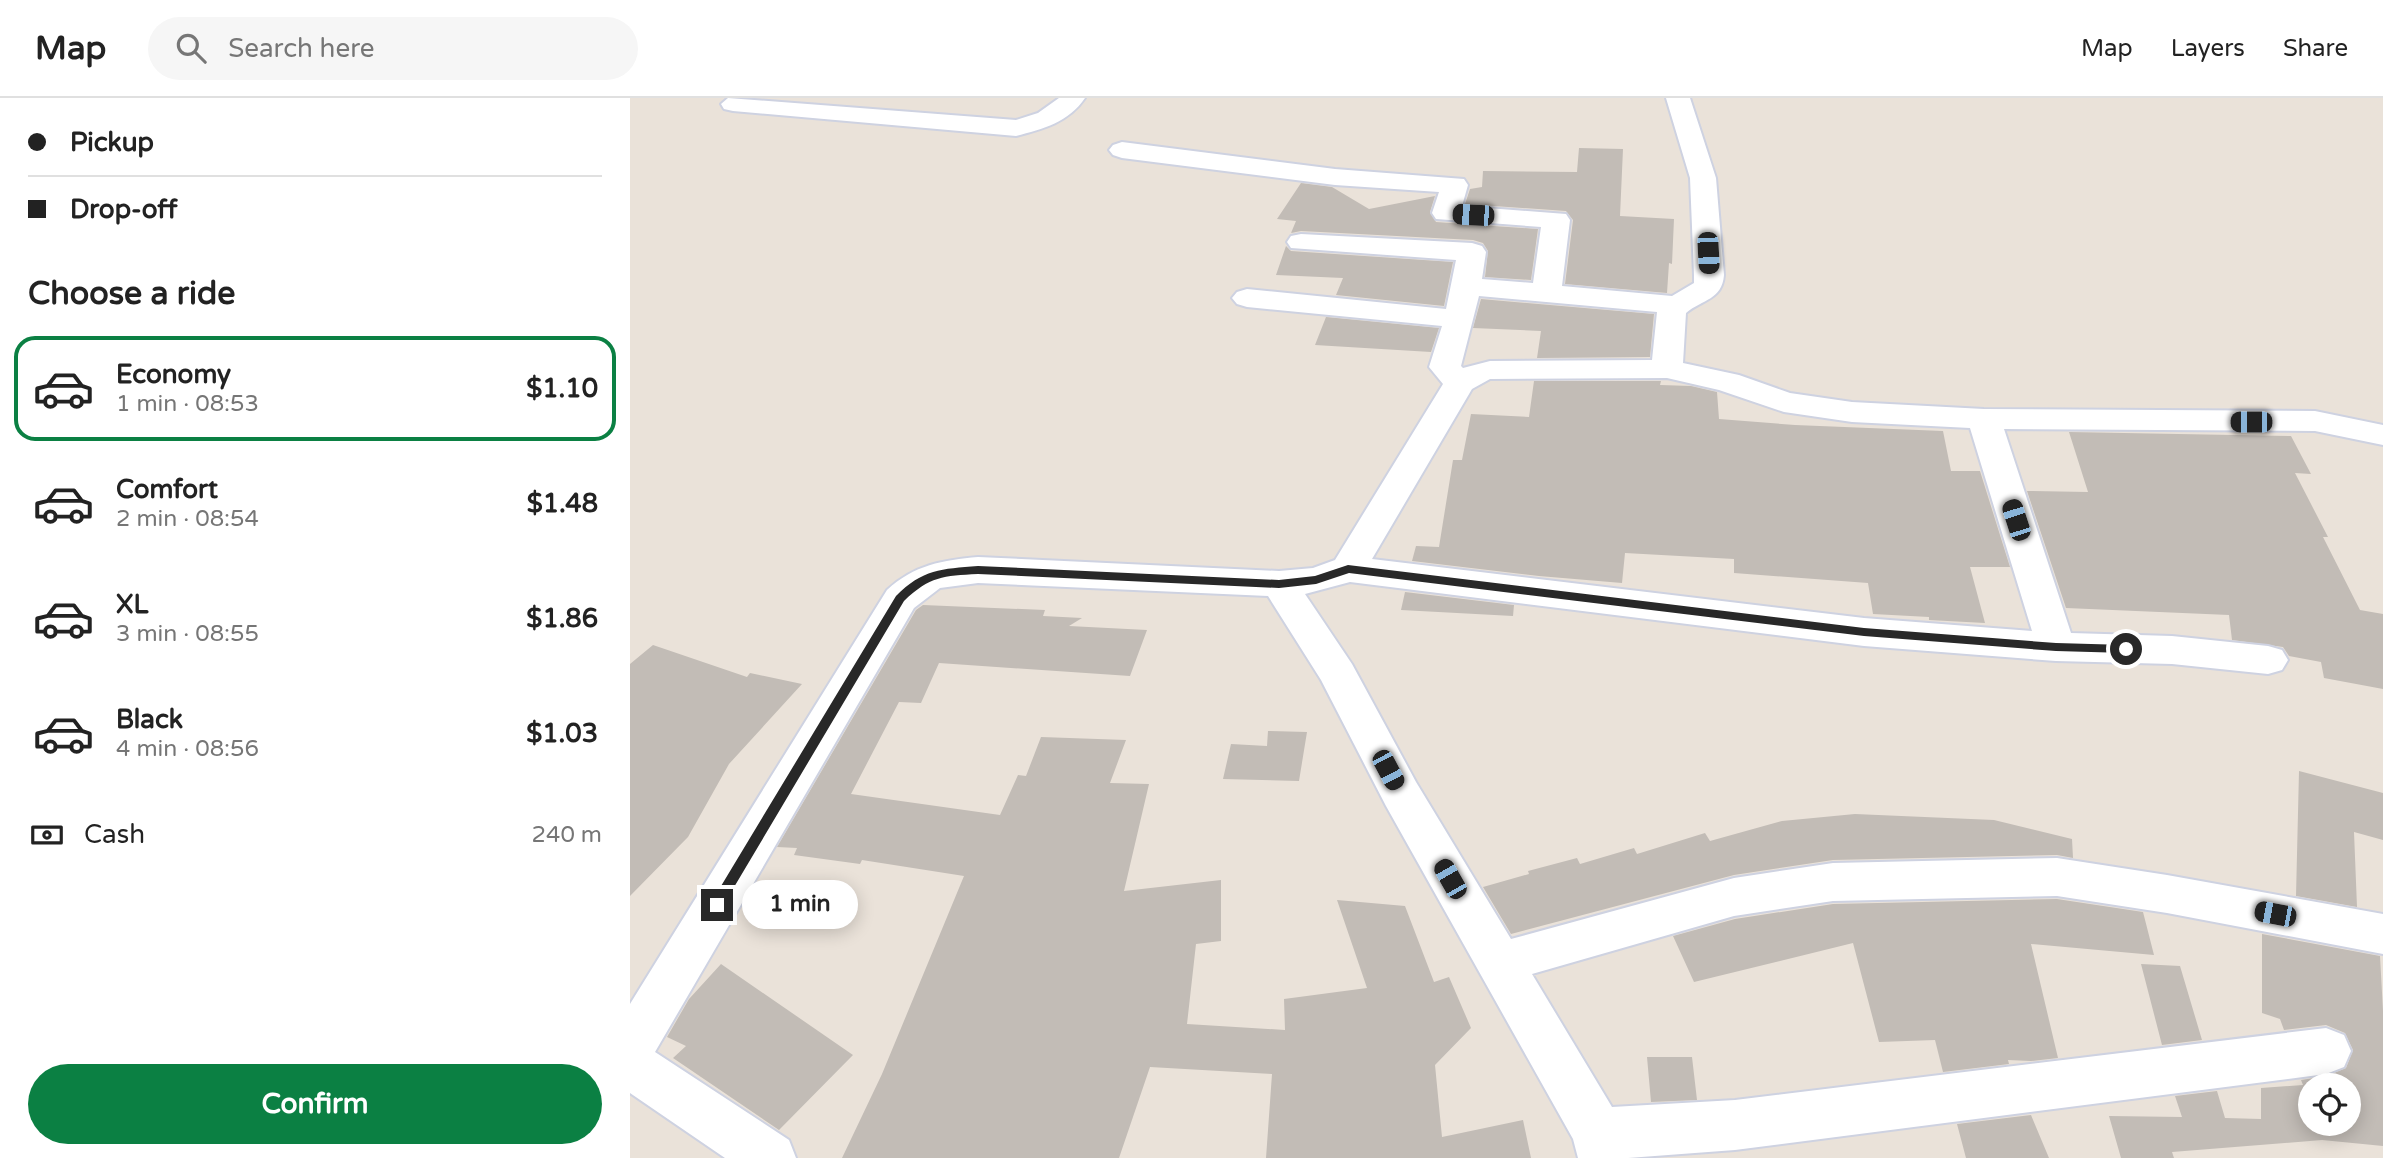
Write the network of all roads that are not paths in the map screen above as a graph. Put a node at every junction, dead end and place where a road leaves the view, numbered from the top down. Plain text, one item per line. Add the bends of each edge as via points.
1 (917, 98) edge
2 (1073, 98) edge
3 (1678, 98) edge
4 (733, 104) dead end
5 (895, 118) junction
6 (1122, 150) dead end
7 (1301, 242) dead end
8 (1466, 286) junction
9 (1546, 293) junction
10 (1247, 298) dead end
11 (1677, 305) junction
12 (1459, 319) junction
13 (1667, 369) junction
14 (1460, 383) junction
15 (1984, 419) junction
16 (2383, 435) edge
17 (1348, 569) junction
18 (1279, 584) junction
19 (2056, 647) junction
20 (2268, 660) dead end
21 (2383, 933) edge
22 (1499, 963) junction
23 (630, 1049) edge
24 (2326, 1051) dead end
25 (630, 1065) edge
26 (1600, 1145) edge
27 (770, 1158) edge

1 - 5 street
2 - 5 street via 1062,111 1042,122 1016,128
3 - 11 street via 1703,178 1709,275 1707,288
4 - 5 street
6 - 9 street via 1335,177 1455,185 1446,213 1556,220
7 - 8 street via 1472,251
8 - 9 street
8 - 12 street
9 - 11 street
10 - 12 street
11 - 13 street via 1671,313
12 - 14 street via 1445,367
13 - 14 street via 1490,370
13 - 15 street via 1812,406
14 - 17 street
15 - 16 street via 2315,421
15 - 19 street
17 - 18 street via 1316,580
17 - 19 street via 1864,632
18 - 22 street via 1338,674
18 - 23 street via 978,570 944,572 918,582 900,599
19 - 20 street via 2172,650
21 - 22 street via 2057,877 1857,881 1734,897
22 - 26 street
24 - 26 street
25 - 27 street

